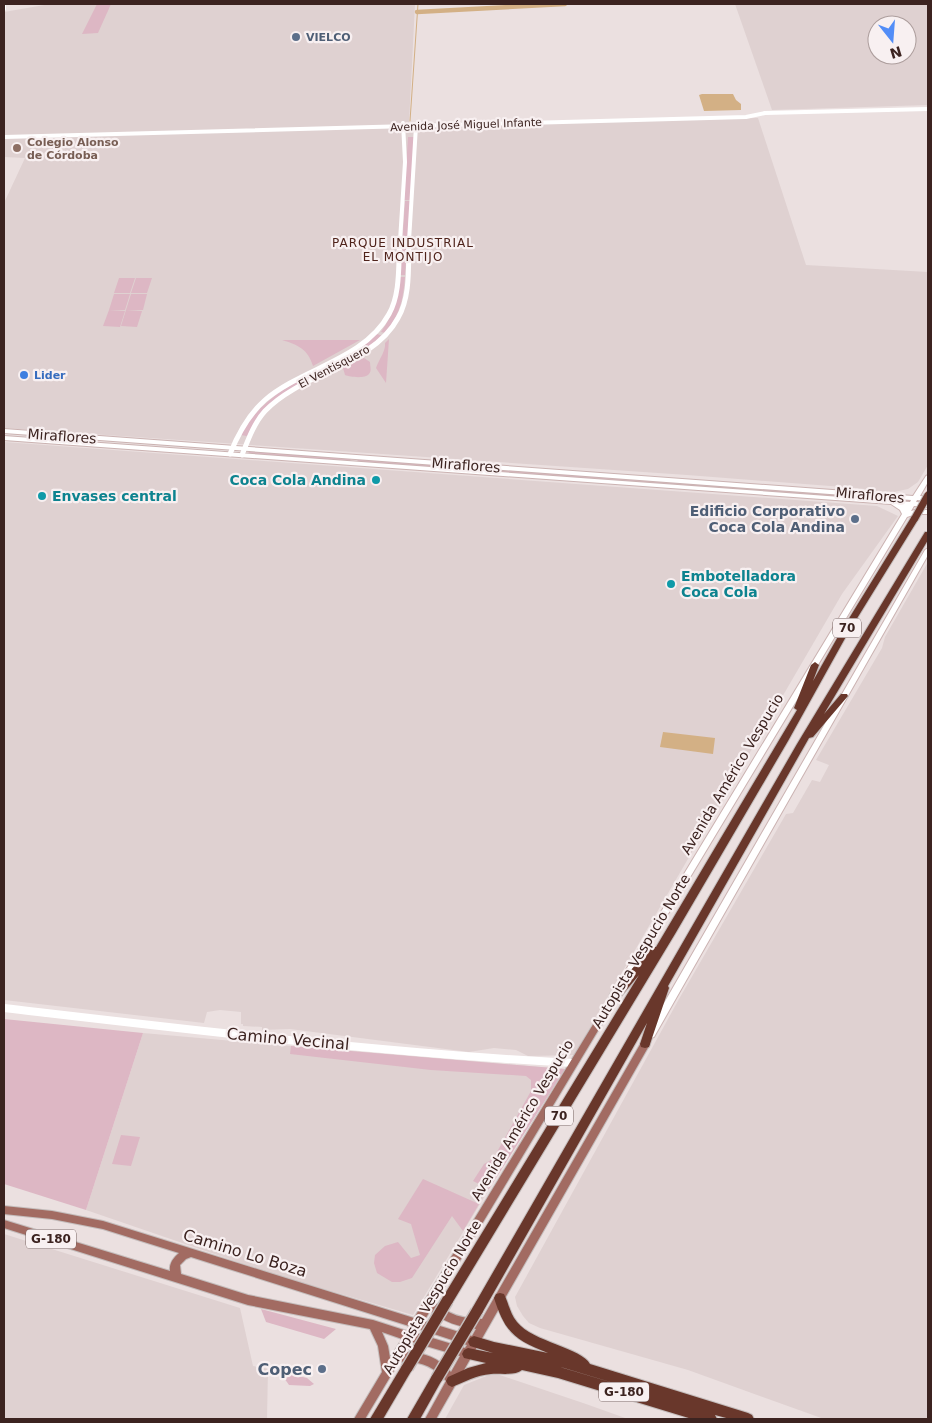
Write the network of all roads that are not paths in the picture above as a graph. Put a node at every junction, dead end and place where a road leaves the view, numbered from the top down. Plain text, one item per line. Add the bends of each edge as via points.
1 (928, 109) edge
2 (404, 125) junction
3 (416, 126) junction
4 (405, 135) junction
5 (415, 135) junction
6 (4, 136) edge
7 (403, 200) junction
8 (412, 200) junction
9 (397, 276) junction
10 (407, 276) junction
11 (4, 431) edge
12 (64, 436) junction
13 (4, 438) edge
14 (236, 438) junction
15 (249, 439) junction
16 (60, 442) junction
17 (230, 451) junction
18 (243, 452) junction
19 (928, 477) edge
20 (926, 492) edge
21 (928, 499) edge
22 (892, 500) junction
23 (914, 501) junction
24 (928, 505) edge
25 (928, 512) edge
26 (906, 515) junction
27 (928, 534) edge
28 (928, 550) edge
29 (815, 665) junction
30 (844, 696) junction
31 (784, 741) junction
32 (800, 744) junction
33 (671, 931) junction
34 (671, 969) junction
35 (614, 997) junction
36 (4, 1008) edge
37 (645, 1044) junction
38 (573, 1063) junction
39 (4, 1210) edge
40 (4, 1224) edge
41 (191, 1254) junction
42 (177, 1278) junction
43 (500, 1298) junction
44 (429, 1303) junction
45 (417, 1323) junction
46 (484, 1324) junction
47 (373, 1325) junction
48 (409, 1336) junction
49 (474, 1342) junction
50 (468, 1354) junction
51 (396, 1357) junction
52 (536, 1367) junction
53 (590, 1370) junction
54 (387, 1372) junction
55 (437, 1378) joint
56 (452, 1381) junction
57 (359, 1419) edge
58 (376, 1419) edge
59 (413, 1419) edge
60 (430, 1419) edge
61 (711, 1419) edge
62 (748, 1419) edge

1 - 3 street, Avenida José Miguel Infante
2 - 3 street, Avenida José Miguel Infante
2 - 4 street, El Ventisquero
2 - 6 street, Avenida José Miguel Infante
3 - 5 street, El Ventisquero
4 - 5 street
4 - 7 street, El Ventisquero
5 - 8 street, El Ventisquero
7 - 8 street
7 - 9 street, El Ventisquero
8 - 10 street, El Ventisquero
9 - 10 street
9 - 14 street, El Ventisquero via 394,306 380,328 348,352 273,393 246,419
10 - 15 street, El Ventisquero via 404,309 391,330 367,349 277,400 255,425
11 - 12 main road, Miraflores
12 - 16 main road
12 - 17 main road, Miraflores
13 - 16 main road, Miraflores
14 - 15 street
14 - 17 street, El Ventisquero
15 - 18 street, El Ventisquero
16 - 17 main road, Miraflores
17 - 18 main road, Miraflores
18 - 22 main road, Miraflores
19 - 20 main road, Avenida Américo Vespucio
20 - 22 main road
20 - 23 main road, Avenida Américo Vespucio
20 - 31 highway, Autopista Vespucio Norte / 70, bridge
21 - 23 main road, Miraflores
22 - 23 main road, Miraflores
22 - 26 main road
23 - 24 main road, Miraflores
23 - 26 main road, Avenida Américo Vespucio
25 - 26 main road
26 - 29 main road, Avenida Américo Vespucio
27 - 32 highway, 70
28 - 30 main road
29 - 31 highway
29 - 35 main road, Avenida Américo Vespucio
30 - 32 highway
30 - 37 main road
31 - 33 highway, Autopista Vespucio Norte / 70
32 - 34 highway, 70
33 - 35 highway
33 - 58 highway, Autopista Vespucio Norte / 70, bridge
34 - 37 highway
34 - 55 highway, 70, bridge
35 - 38 main road, Avenida Américo Vespucio
36 - 38 street, Camino Vecinal via 212,1032 481,1058
37 - 43 main road
38 - 44 main road, Avenida Américo Vespucio
39 - 41 main road, Camino Lo Boza / G-180 via 87,1222
40 - 42 main road, G-180
41 - 42 main road via 182,1256 176,1263
41 - 45 main road, Camino Lo Boza / G-180
42 - 47 main road, G-180 via 248,1300
43 - 46 main road
43 - 53 highway via 504,1315 518,1333 539,1346 575,1359
44 - 45 main road, Avenida Américo Vespucio
44 - 46 main road via 453,1320
45 - 48 main road, Avenida Américo Vespucio
45 - 49 main road, Camino Lo Boza / G-180
46 - 49 main road
47 - 48 main road, G-180
47 - 54 main road via 383,1346
48 - 50 main road, G-180
48 - 51 main road, Avenida Américo Vespucio
49 - 50 main road
49 - 53 highway, G-180
50 - 52 highway, G-180
50 - 56 main road
51 - 54 main road, Avenida Américo Vespucio
51 - 56 main road via 428,1360 442,1367
52 - 56 highway via 485,1368
52 - 61 highway, G-180
53 - 62 highway, G-180
54 - 57 main road, Avenida Américo Vespucio
55 - 59 highway, 70
56 - 60 main road

